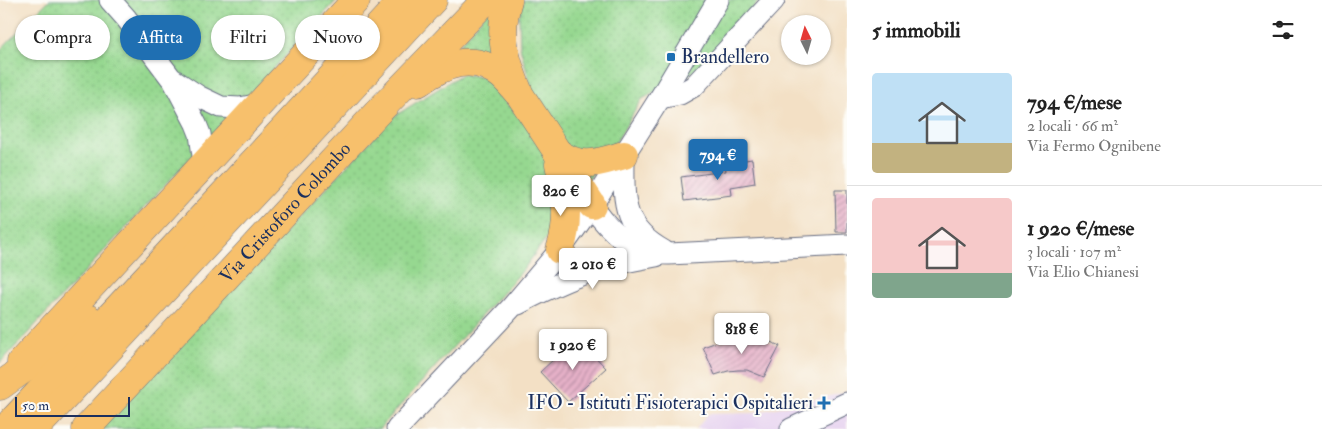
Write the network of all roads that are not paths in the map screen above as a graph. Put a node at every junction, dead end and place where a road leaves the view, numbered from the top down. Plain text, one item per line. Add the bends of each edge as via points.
1 (110, 0) edge
2 (356, 0) edge
3 (402, 0) edge
4 (433, 0) edge
5 (486, 0) edge
6 (508, 0) edge
7 (718, 0) edge
8 (774, 0) edge
9 (125, 9) edge
10 (171, 78) junction
11 (520, 95) junction
12 (660, 98) junction
13 (260, 104) junction
14 (378, 113) junction
15 (557, 152) junction
16 (624, 155) junction
17 (204, 163) junction
18 (592, 205) junction
19 (847, 245) edge
20 (560, 250) junction
21 (669, 254) junction
22 (159, 264) junction
23 (510, 309) junction
24 (0, 386) edge
25 (847, 403) edge
26 (5, 429) edge
27 (36, 429) edge
28 (86, 429) edge
29 (397, 429) edge
30 (791, 429) edge

1 - 9 street
2 - 13 main road
3 - 22 main road
4 - 27 main road, Via Cristoforo Colombo
5 - 14 main road, Via Cristoforo Colombo
6 - 11 main road via 503,19 503,43
7 - 12 street
8 - 12 street via 694,86 680,94
9 - 10 street
10 - 13 street via 221,107
10 - 17 street via 200,134
11 - 14 main road via 493,70 472,63 459,63 435,71
11 - 15 main road
12 - 16 street
13 - 17 main road
14 - 28 main road, Via Cristoforo Colombo
15 - 16 main road via 584,164
15 - 18 main road
15 - 20 main road via 566,207 566,230
16 - 18 street
16 - 21 street via 625,194 630,219 648,240
17 - 24 main road
18 - 20 street
18 - 21 street via 601,219 635,247 646,253
19 - 21 street
20 - 23 street
21 - 23 street via 595,270
22 - 24 main road
22 - 26 main road
23 - 29 street
25 - 30 street

